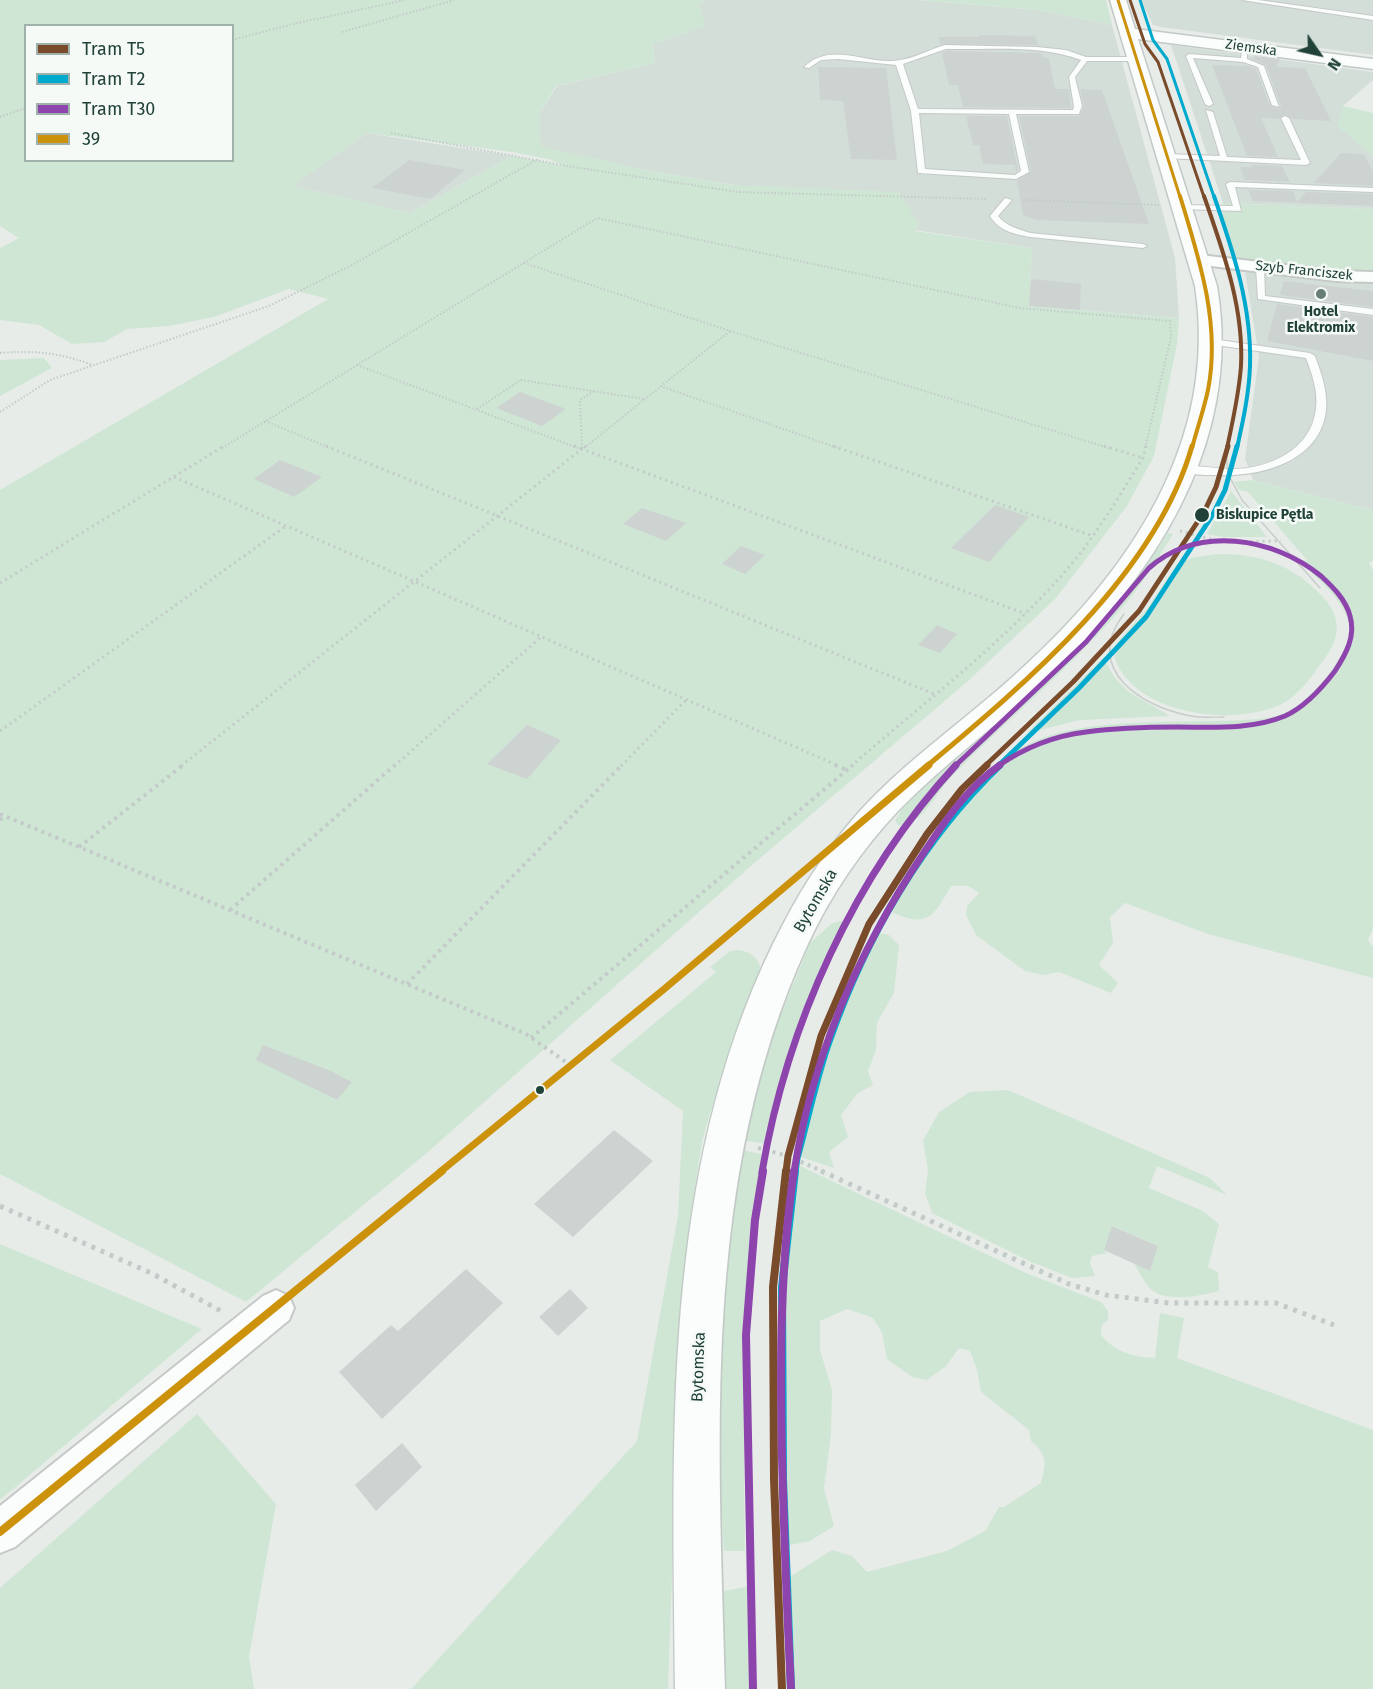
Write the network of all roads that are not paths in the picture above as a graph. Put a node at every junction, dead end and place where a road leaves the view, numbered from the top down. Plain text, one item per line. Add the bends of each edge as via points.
1 (1118, 0) edge
2 (1245, 0) edge
3 (1373, 18) edge
4 (1128, 33) junction
5 (1246, 54) junction
6 (1085, 59) junction
7 (1136, 59) junction
8 (899, 63) junction
9 (1373, 64) edge
10 (807, 67) dead end
11 (1276, 105) dead end
12 (915, 111) junction
13 (1012, 111) junction
14 (1285, 118) dead end
15 (1168, 156) junction
16 (1224, 158) junction
17 (1373, 190) edge
18 (1008, 200) road end
19 (1183, 207) junction
20 (1143, 246) dead end
21 (1200, 260) junction
22 (1260, 267) junction
23 (1373, 277) edge
24 (1373, 312) edge
25 (1212, 342) junction
26 (1184, 469) junction
27 (264, 1318) road end
28 (0, 1532) edge
29 (699, 1689) edge

1 - 4 street, Bytomska
2 - 3 lane
4 - 5 street, Ziemska
4 - 7 street, Bytomska
5 - 9 street, Ziemska
5 - 11 lane via 1261,66
5 - 16 lane via 1189,56
6 - 7 lane
6 - 8 lane via 1037,49 945,47
6 - 13 lane via 1072,77 1076,112
7 - 15 street, Bytomska
8 - 10 lane via 838,57 819,58
8 - 12 lane
12 - 13 lane
12 - 13 lane via 921,171 1016,177 1025,172
14 - 16 lane via 1306,164
15 - 16 lane
15 - 19 street, Bytomska
17 - 19 lane via 1230,184 1238,209
18 - 20 lane via 994,216 1014,231
19 - 21 street, Bytomska
21 - 22 street, Szyb Franciszek
21 - 25 street, Bytomska
22 - 23 street, Szyb Franciszek
22 - 24 lane via 1261,297 1267,300
25 - 26 street, Bytomska via 1208,389
25 - 26 lane via 1310,356 1321,409 1314,433 1291,458 1262,470 1228,474
26 - 29 street, Bytomska via 1147,540 1095,611 1032,676 889,801 855,839 800,925 771,987 723,1140 704,1261 698,1407
27 - 28 street

